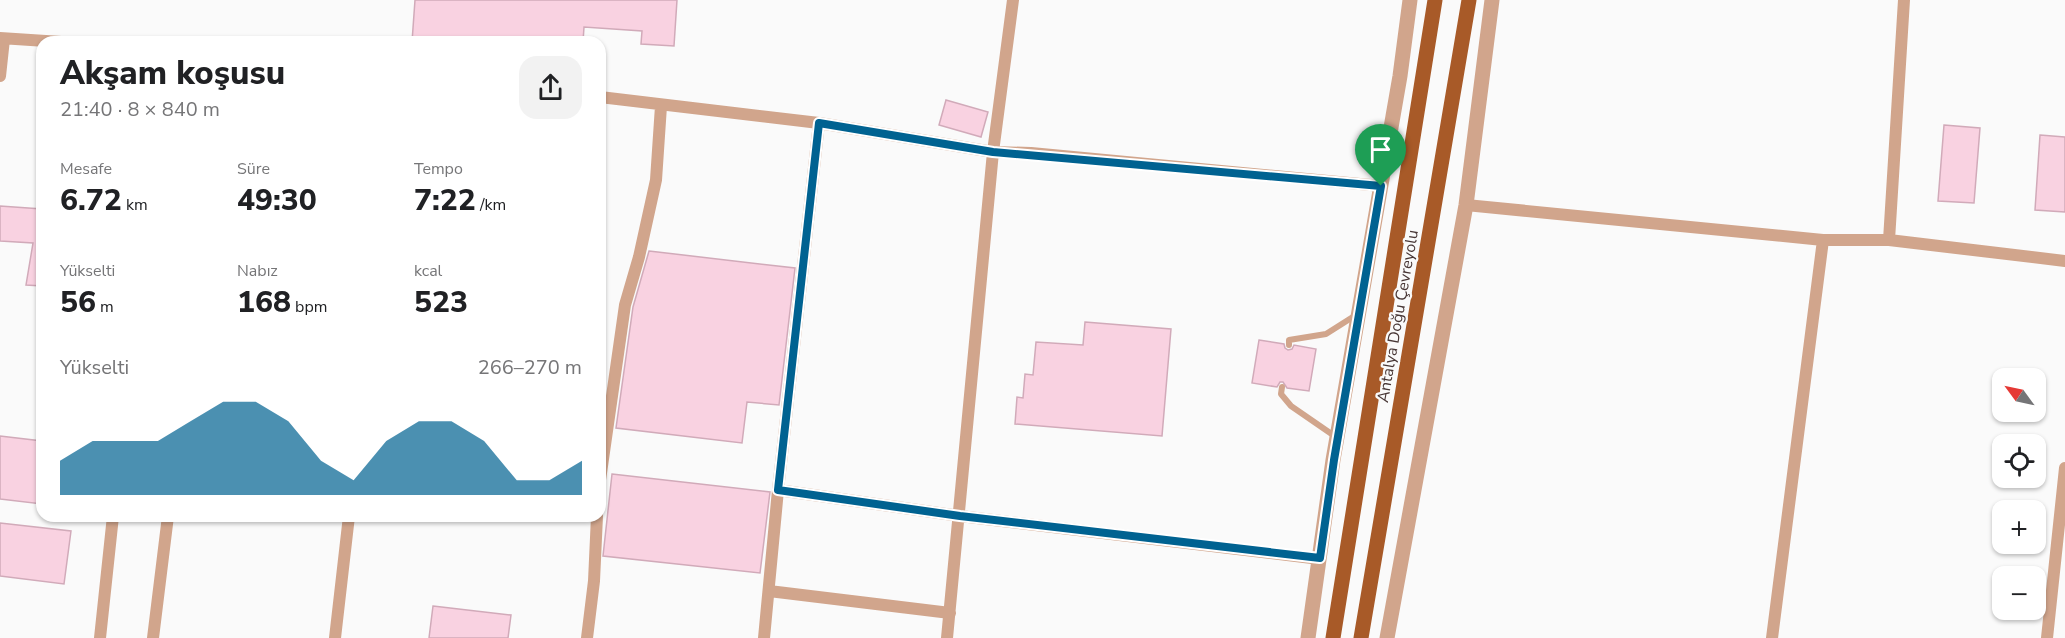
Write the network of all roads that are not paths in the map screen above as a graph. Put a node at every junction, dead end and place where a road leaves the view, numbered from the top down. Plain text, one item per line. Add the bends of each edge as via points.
1 (1014, 0) edge
2 (1410, 0) edge
3 (1435, 0) edge
4 (1468, 0) edge
5 (1492, 0) edge
6 (1904, 0) edge
7 (2, 39) edge
8 (36, 41) edge
9 (0, 76) edge
10 (606, 98) edge
11 (661, 105) junction
12 (819, 123) junction
13 (993, 152) junction
14 (1381, 186) junction
15 (1466, 205) junction
16 (1823, 240) junction
17 (1889, 240) junction
18 (2065, 261) edge
19 (1359, 314) junction
20 (1289, 345) dead end
21 (1282, 387) dead end
22 (1337, 437) junction
23 (606, 438) edge
24 (2065, 468) edge
25 (778, 490) junction
26 (960, 516) junction
27 (112, 522) edge
28 (167, 522) edge
29 (348, 522) edge
30 (597, 522) edge
31 (1320, 558) junction
32 (768, 591) junction
33 (950, 613) junction
34 (100, 638) edge
35 (153, 638) edge
36 (334, 638) edge
37 (587, 638) edge
38 (764, 638) edge
39 (948, 638) edge
40 (1308, 638) edge
41 (1333, 638) edge
42 (1361, 638) edge
43 (1387, 638) edge
44 (1772, 638) edge
45 (2047, 638) edge

1 - 13 street
2 - 14 street
3 - 41 main road, Antalya Doğu Çevreyolu
4 - 42 main road, Antalya Doğu Çevreyolu
5 - 15 street
6 - 17 street
7 - 8 street
7 - 9 street
10 - 11 street
11 - 12 street
11 - 23 street via 656,180 625,304
12 - 13 street
12 - 25 street
13 - 14 street
13 - 26 street
14 - 19 street
15 - 16 street
15 - 43 street
16 - 17 street
16 - 44 street
17 - 18 street
19 - 20 lane via 1326,334 1289,340
19 - 22 street
21 - 22 lane via 1281,394 1291,406
22 - 31 street
24 - 45 street
25 - 26 street
25 - 32 street
26 - 31 street
26 - 33 street
27 - 34 street
28 - 35 street
29 - 36 street
30 - 37 street
31 - 40 street
32 - 33 street
32 - 38 street
33 - 39 street

